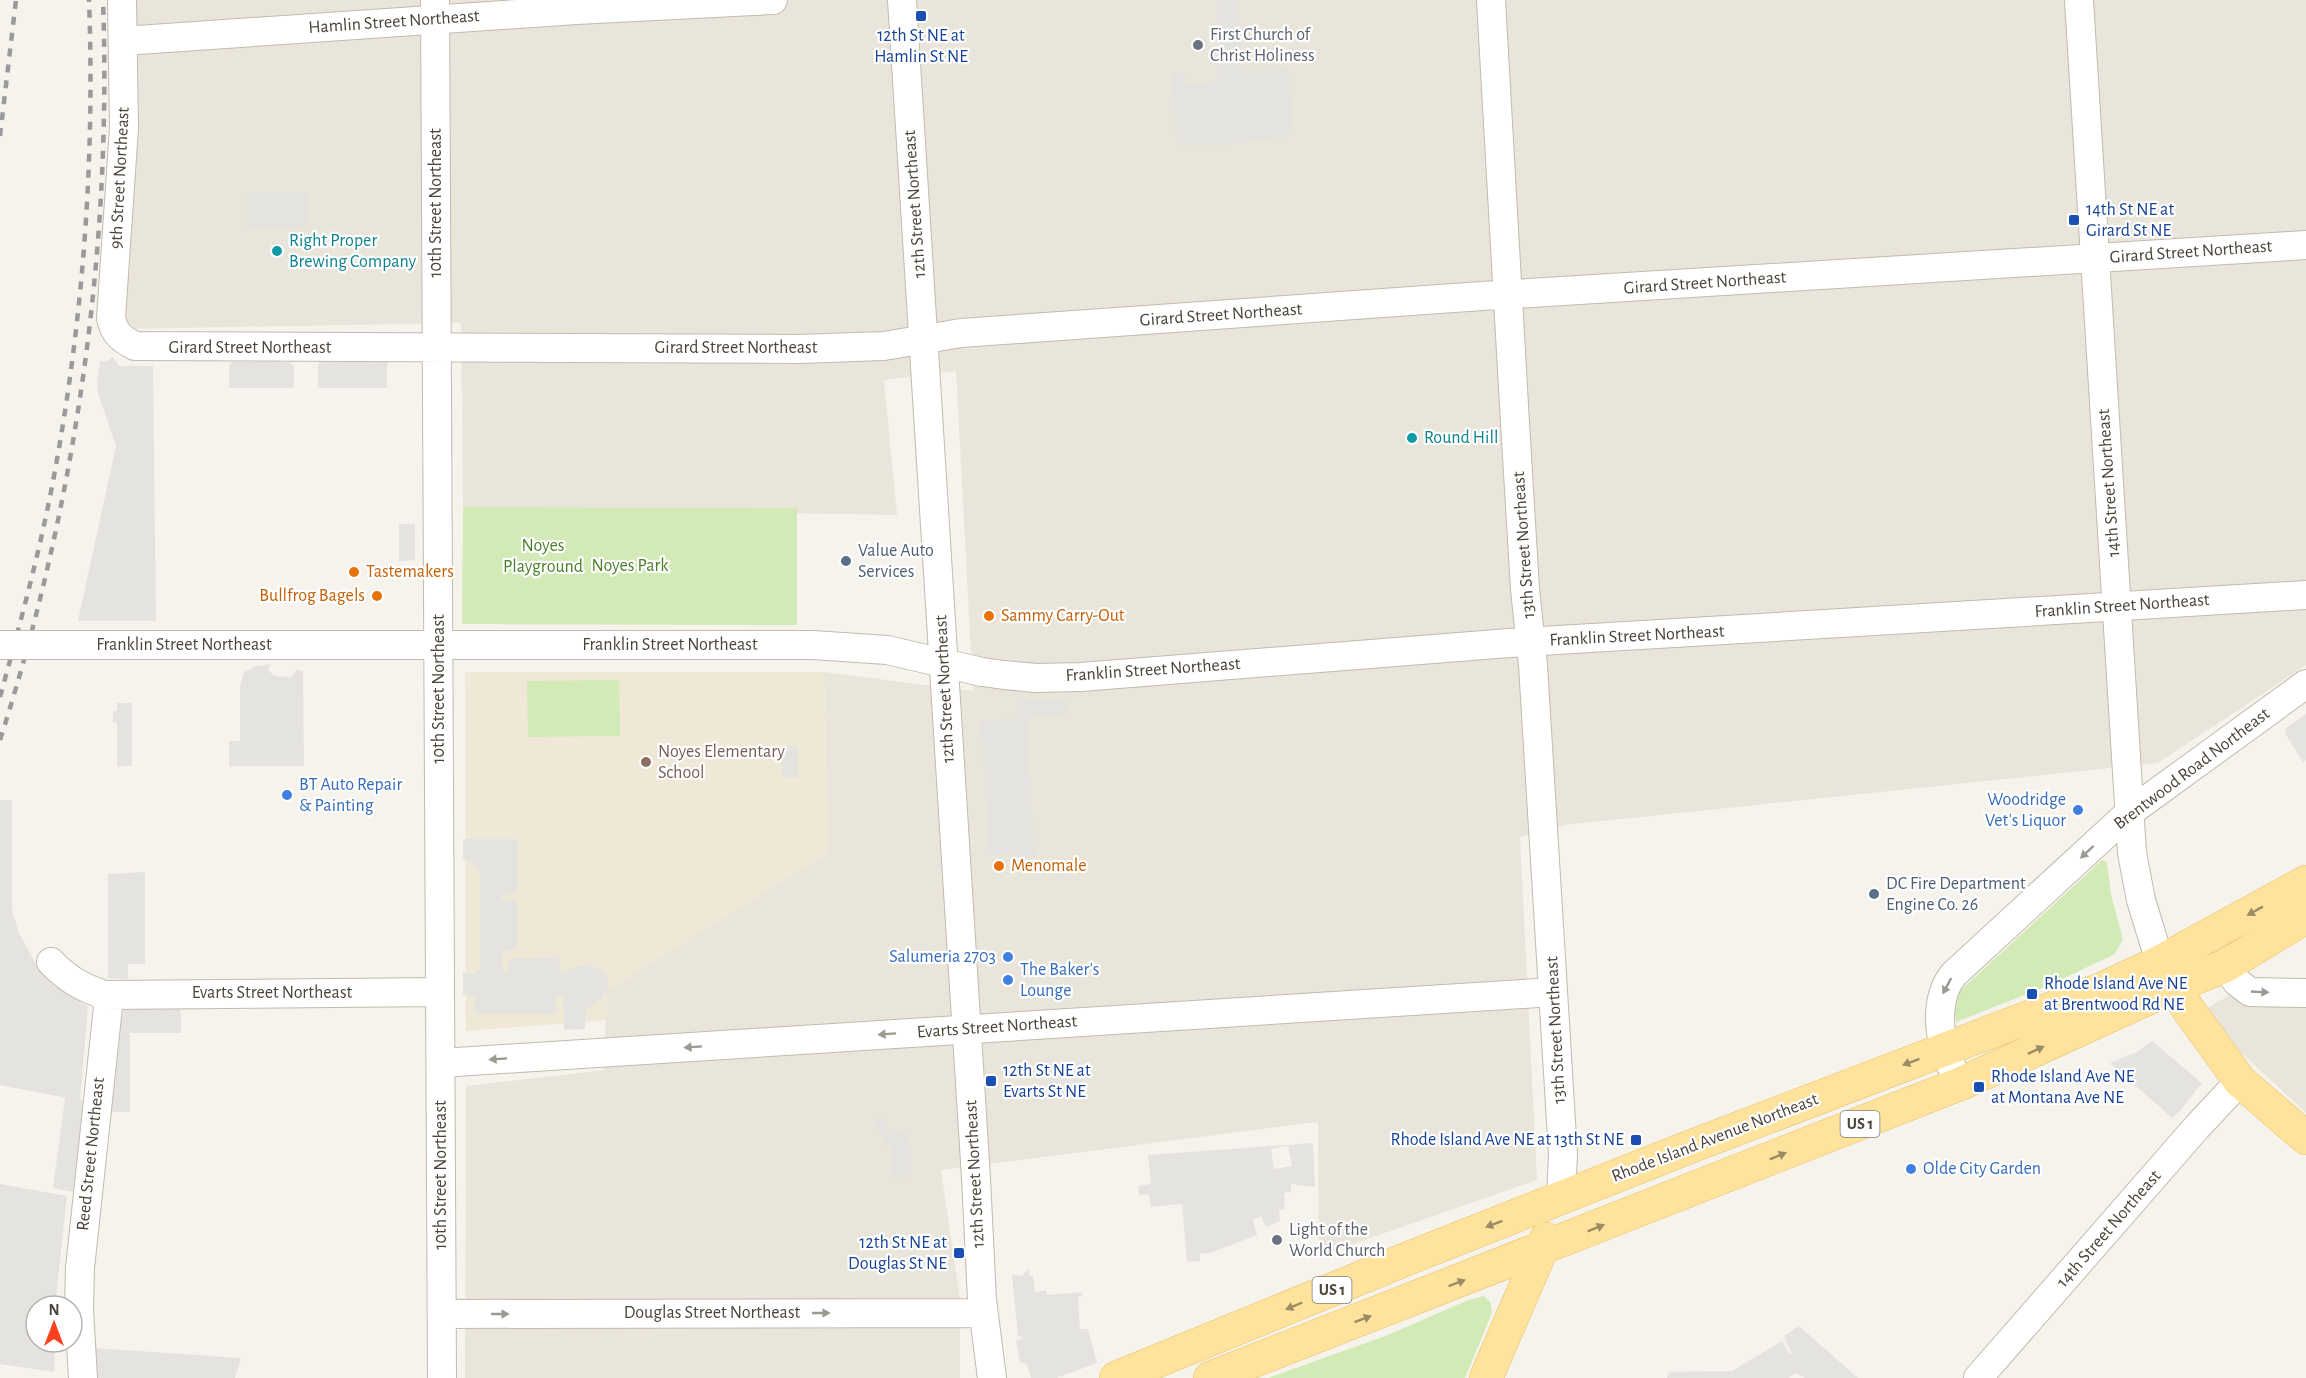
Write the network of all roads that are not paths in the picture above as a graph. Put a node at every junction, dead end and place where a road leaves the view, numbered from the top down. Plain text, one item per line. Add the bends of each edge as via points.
1 (122, 0) edge
2 (773, 0) edge
3 (902, 0) edge
4 (1491, 0) edge
5 (2079, 0) edge
6 (435, 10) edge
7 (123, 41) junction
8 (2306, 245) edge
9 (2095, 258) junction
10 (1508, 296) junction
11 (924, 340) junction
12 (135, 346) joint
13 (437, 348) junction
14 (2306, 595) edge
15 (2117, 606) junction
16 (1531, 642) junction
17 (0, 645) edge
18 (439, 645) junction
19 (944, 664) junction
20 (2306, 684) edge
21 (2130, 812) junction
22 (2306, 882) edge
23 (2306, 917) edge
24 (51, 962) dead end
25 (2225, 966) junction
26 (2167, 975) junction
27 (1553, 992) junction
28 (440, 993) junction
29 (2306, 993) edge
30 (105, 995) junction
31 (967, 1028) junction
32 (1944, 1050) junction
33 (441, 1063) junction
34 (2240, 1081) junction
35 (1960, 1084) junction
36 (1798, 1106) junction
37 (2306, 1138) edge
38 (1813, 1142) junction
39 (1561, 1198) junction
40 (1542, 1249) junction
41 (983, 1313) junction
42 (442, 1314) junction
43 (83, 1378) edge
44 (442, 1378) edge
45 (992, 1378) edge
46 (1116, 1378) edge
47 (1210, 1378) edge
48 (1486, 1378) edge
49 (1978, 1378) edge

1 - 7 street, 9th Street Northeast
2 - 6 street, Hamlin Street Northeast
3 - 11 street, 12th Street Northeast
4 - 10 street, 13th Street Northeast
5 - 9 street, 14th Street Northeast
6 - 7 street, Hamlin Street Northeast
6 - 13 street, 10th Street Northeast
7 - 12 street, 9th Street Northeast via 122,172 111,318 118,336
8 - 9 street, Girard Street Northeast
9 - 10 street, Girard Street Northeast
9 - 15 street, 14th Street Northeast
10 - 11 street, Girard Street Northeast via 961,333
10 - 16 street, 13th Street Northeast
11 - 13 street, Girard Street Northeast via 884,346 798,349
11 - 19 street, 12th Street Northeast
12 - 13 street, Girard Street Northeast
13 - 18 street, 10th Street Northeast
14 - 15 street, Franklin Street Northeast
15 - 16 street, Franklin Street Northeast
15 - 21 street, 14th Street Northeast
16 - 19 street, Franklin Street Northeast via 1081,677 1004,675
16 - 27 street, 13th Street Northeast
17 - 18 street, Franklin Street Northeast, bridge
18 - 19 street, Franklin Street Northeast via 813,645 887,650
18 - 28 street, 10th Street Northeast
19 - 31 street, 12th Street Northeast
20 - 21 street, Brentwood Road Northeast
21 - 26 street, 14th Street Northeast via 2137,884
21 -> 32 street, Brentwood Road Northeast via 1949,981 1942,995
22 -> 26 main road, Rhode Island Avenue Northeast / US 1
23 - 25 main road, Rhode Island Avenue Northeast / US 1
24 - 30 street via 80,986
25 - 26 main road, Rhode Island Avenue Northeast / US 1
25 -> 29 street via 2250,992
26 - 32 main road, Rhode Island Avenue Northeast / US 1 via 2100,990
26 - 34 main road
35 -> 26 main road, Rhode Island Avenue Northeast / US 1
27 - 31 street, Evarts Street Northeast
27 - 39 street, 13th Street Northeast via 1563,1154
28 - 30 street, Evarts Street Northeast
28 - 33 street, 10th Street Northeast
30 - 43 street, Reed Street Northeast via 108,1007 80,1268
31 -> 33 street, Evarts Street Northeast
31 - 41 street, 12th Street Northeast
32 - 35 street, Brentwood Road Northeast
32 -> 36 main road, Rhode Island Avenue Northeast / US 1
33 - 42 street, 10th Street Northeast
34 - 37 main road
34 - 49 street, 14th Street Northeast
35 - 38 main road, Rhode Island Avenue Northeast / US 1
36 - 38 main road
36 - 39 main road, Rhode Island Avenue Northeast / US 1
40 -> 38 main road, Rhode Island Avenue Northeast / US 1
39 - 40 main road
39 -> 46 main road, Rhode Island Avenue Northeast / US 1
47 -> 40 main road, Rhode Island Avenue Northeast / US 1
40 - 48 main road
42 -> 41 street, Douglas Street Northeast
41 - 45 street, 12th Street Northeast
42 - 44 street, 10th Street Northeast

